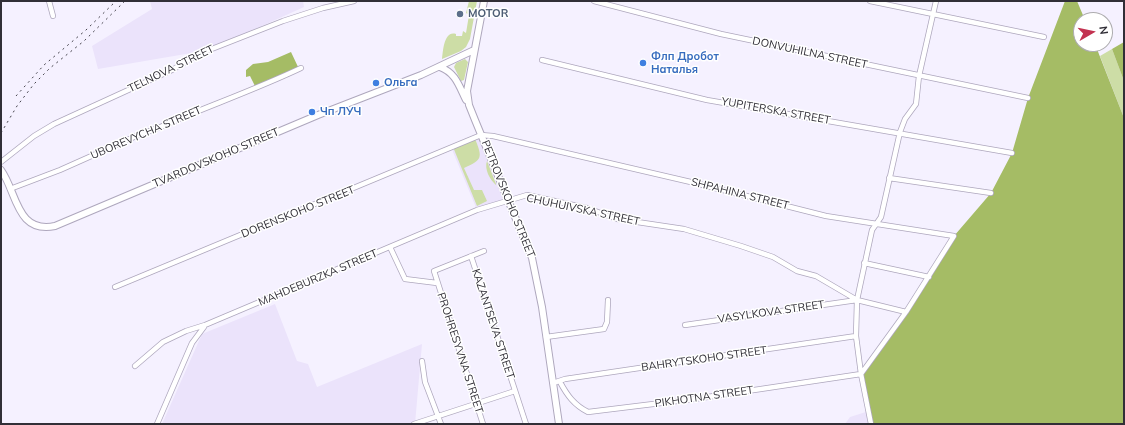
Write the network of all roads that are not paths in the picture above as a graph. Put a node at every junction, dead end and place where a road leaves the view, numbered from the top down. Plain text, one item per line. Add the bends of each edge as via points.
1 (49, 1) edge
2 (354, 1) edge
3 (484, 1) edge
4 (594, 1) edge
5 (870, 1) edge
6 (936, 1) edge
7 (934, 14) junction
8 (54, 16) dead end
9 (1044, 37) dead end
10 (474, 50) junction
11 (542, 60) dead end
12 (440, 67) junction
13 (301, 68) dead end
14 (919, 76) junction
15 (457, 81) junction
16 (468, 83) junction
17 (1028, 98) dead end
18 (475, 120) junction
19 (900, 132) junction
20 (481, 135) junction
21 (1012, 153) dead end
22 (1, 162) edge
23 (1, 170) edge
24 (889, 178) junction
25 (10, 189) junction
26 (991, 193) dead end
27 (509, 200) junction
28 (875, 223) junction
29 (390, 247) junction
30 (484, 251) dead end
31 (471, 256) junction
32 (864, 263) junction
33 (929, 277) junction
34 (437, 283) junction
35 (115, 287) dead end
36 (608, 300) dead end
37 (857, 300) junction
38 (906, 312) junction
39 (205, 325) junction
40 (685, 325) dead end
41 (546, 336) junction
42 (856, 336) junction
43 (422, 361) dead end
44 (135, 366) dead end
45 (861, 374) junction
46 (560, 382) junction
47 (553, 383) junction
48 (515, 391) junction
49 (476, 403) junction
50 (438, 416) junction
51 (157, 424) edge
52 (414, 424) edge
53 (441, 424) edge
54 (483, 424) edge
55 (526, 424) edge
56 (559, 424) edge
57 (871, 424) edge

1 - 8 street
2 - 22 street, TELNOVA STREET via 283,21 199,54 172,70 54,124
3 - 10 main road, PETROVSKOHO STREET
4 - 14 street, DONVUHILNA STREET via 721,34
5 - 7 street
6 - 7 street
7 - 9 street
7 - 14 street
10 - 12 main road, TVARDOVSKOHO STREET
10 - 16 main road, PETROVSKOHO STREET
11 - 19 street, YUPITERSKA STREET via 707,100
12 - 15 main road via 449,70
12 - 25 main road, TVARDOVSKOHO STREET via 303,121 45,229 29,222 12,198
13 - 25 street, UBOREVYCHA STREET
14 - 17 street, DONVUHILNA STREET
14 - 19 street via 916,104 905,119
15 - 16 main road via 462,84
15 - 18 main road
16 - 18 main road, PETROVSKOHO STREET via 468,98
18 - 20 main road, PETROVSKOHO STREET
19 - 21 street, YUPITERSKA STREET
19 - 24 street
20 - 27 main road, PETROVSKOHO STREET
20 - 28 street, SHPAHINA STREET via 695,182 826,216
20 - 35 street, DORENSKOHO STREET
23 - 25 main road
24 - 26 street
24 - 28 street via 881,217
27 - 29 street, MAHDEBURZKA STREET via 477,210
27 - 37 street, CHUHUIVSKA STREET via 527,195 587,208 617,218 684,229 773,257 797,271 816,276
27 - 41 main road, PETROVSKOHO STREET via 532,258
28 - 32 street
28 - 33 street, SHPAHINA STREET via 954,236
29 - 34 street, PROHRESYVNA STREET via 405,279
29 - 39 street, MAHDEBURZKA STREET
30 - 31 street, PROHRESYVNA STREET
31 - 34 street, PROHRESYVNA STREET via 434,271
31 - 48 street, KAZANTSEVA STREET
32 - 33 street
32 - 37 street
33 - 38 street, SHPAHINA STREET
34 - 49 street, PROHRESYVNA STREET
36 - 41 street via 607,322 604,328
37 - 38 street
37 - 40 street, VASYLKOVA STREET
37 - 42 street
38 - 45 street, SHPAHINA STREET
39 - 44 street, MAHDEBURZKA STREET via 163,342
39 - 51 street via 192,343
41 - 47 main road, PETROVSKOHO STREET
42 - 45 street
42 - 46 street, BAHRYTSKOHO STREET via 565,379
43 - 50 street via 426,382
45 - 46 street, PIKHOTNA STREET via 588,412 568,397
45 - 57 street
46 - 47 street, BAHRYTSKOHO STREET
47 - 56 main road, PETROVSKOHO STREET
48 - 49 street, KAZANTSEVA STREET
48 - 55 street, KAZANTSEVA STREET
49 - 50 street, KAZANTSEVA STREET
49 - 54 street, PROHRESYVNA STREET
50 - 52 street, KAZANTSEVA STREET
50 - 53 street

